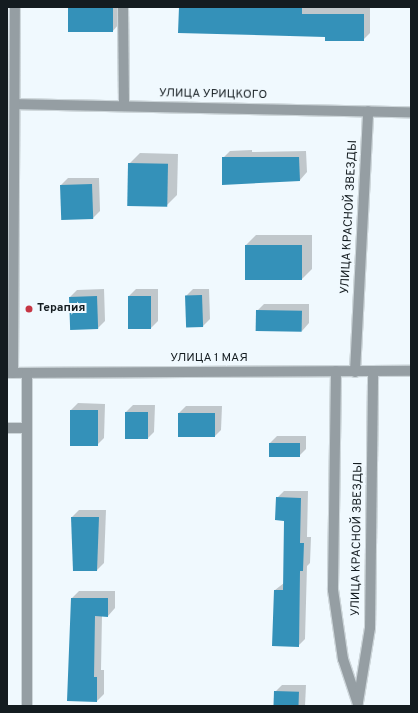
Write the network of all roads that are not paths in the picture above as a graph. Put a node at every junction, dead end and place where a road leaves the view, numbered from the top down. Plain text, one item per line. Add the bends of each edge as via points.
1 (15, 7) edge
2 (123, 7) edge
3 (15, 104) junction
4 (124, 106) junction
5 (368, 111) junction
6 (411, 112) edge
7 (336, 371) junction
8 (355, 372) junction
9 (373, 372) junction
10 (411, 372) edge
11 (10, 373) edge
12 (27, 373) junction
13 (7, 428) edge
14 (27, 428) junction
15 (358, 705) edge
16 (27, 706) edge

1 - 3 street
2 - 4 street
3 - 4 street, УЛИЦА УРИЦКОГО
3 - 11 street
4 - 5 street, УЛИЦА УРИЦКОГО
5 - 6 street, УЛИЦА УРИЦКОГО
5 - 8 street, УЛИЦА КРАСНОЙ ЗВЕЗДЫ
7 - 8 street, УЛИЦА 1 МАЯ
7 - 12 street, УЛИЦА 1 МАЯ
7 - 15 street via 333,590 343,658
8 - 9 street, УЛИЦА 1 МАЯ
9 - 10 street, УЛИЦА 1 МАЯ
9 - 15 street, УЛИЦА КРАСНОЙ ЗВЕЗДЫ via 370,628
11 - 12 street, УЛИЦА 1 МАЯ
12 - 14 street
13 - 14 street
14 - 16 street

